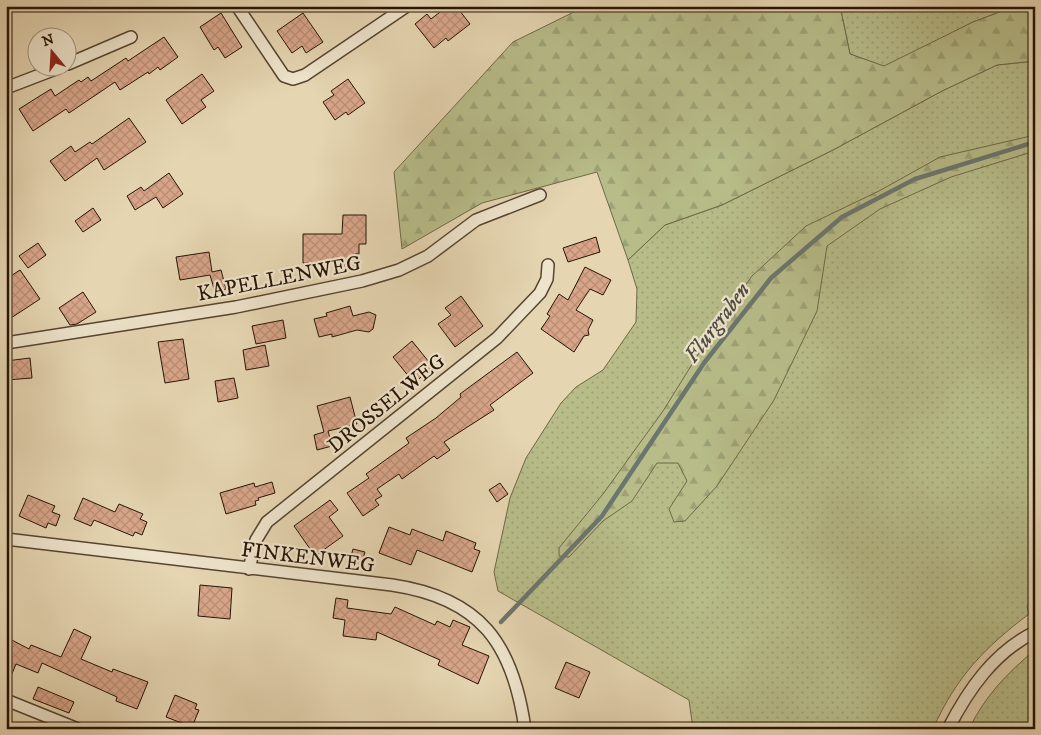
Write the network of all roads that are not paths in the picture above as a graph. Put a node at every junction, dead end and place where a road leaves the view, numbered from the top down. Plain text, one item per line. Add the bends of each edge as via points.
1 (238, 6) edge
2 (407, 6) edge
3 (131, 37) dead end
4 (78, 60) edge
5 (32, 78) edge
6 (6, 88) edge
7 (540, 195) dead end
8 (548, 265) dead end
9 (6, 343) edge
10 (6, 539) edge
11 (249, 569) junction
12 (1035, 632) edge
13 (6, 700) edge
14 (78, 729) edge
15 (525, 729) edge
16 (948, 729) edge

1 - 2 street via 284,76 292,79 305,75
3 - 4 street
5 - 6 street
7 - 9 street, KAPELLENWEG via 476,220 428,256 399,270 362,281 236,307
8 - 11 street, DROSSELWEG via 547,279 540,293 497,338 267,522 256,540
10 - 11 street, FINKENWEG
11 - 15 street, FINKENWEG via 415,589 456,604 476,618 497,641 521,701
12 - 16 street via 988,668 964,699
13 - 14 street

